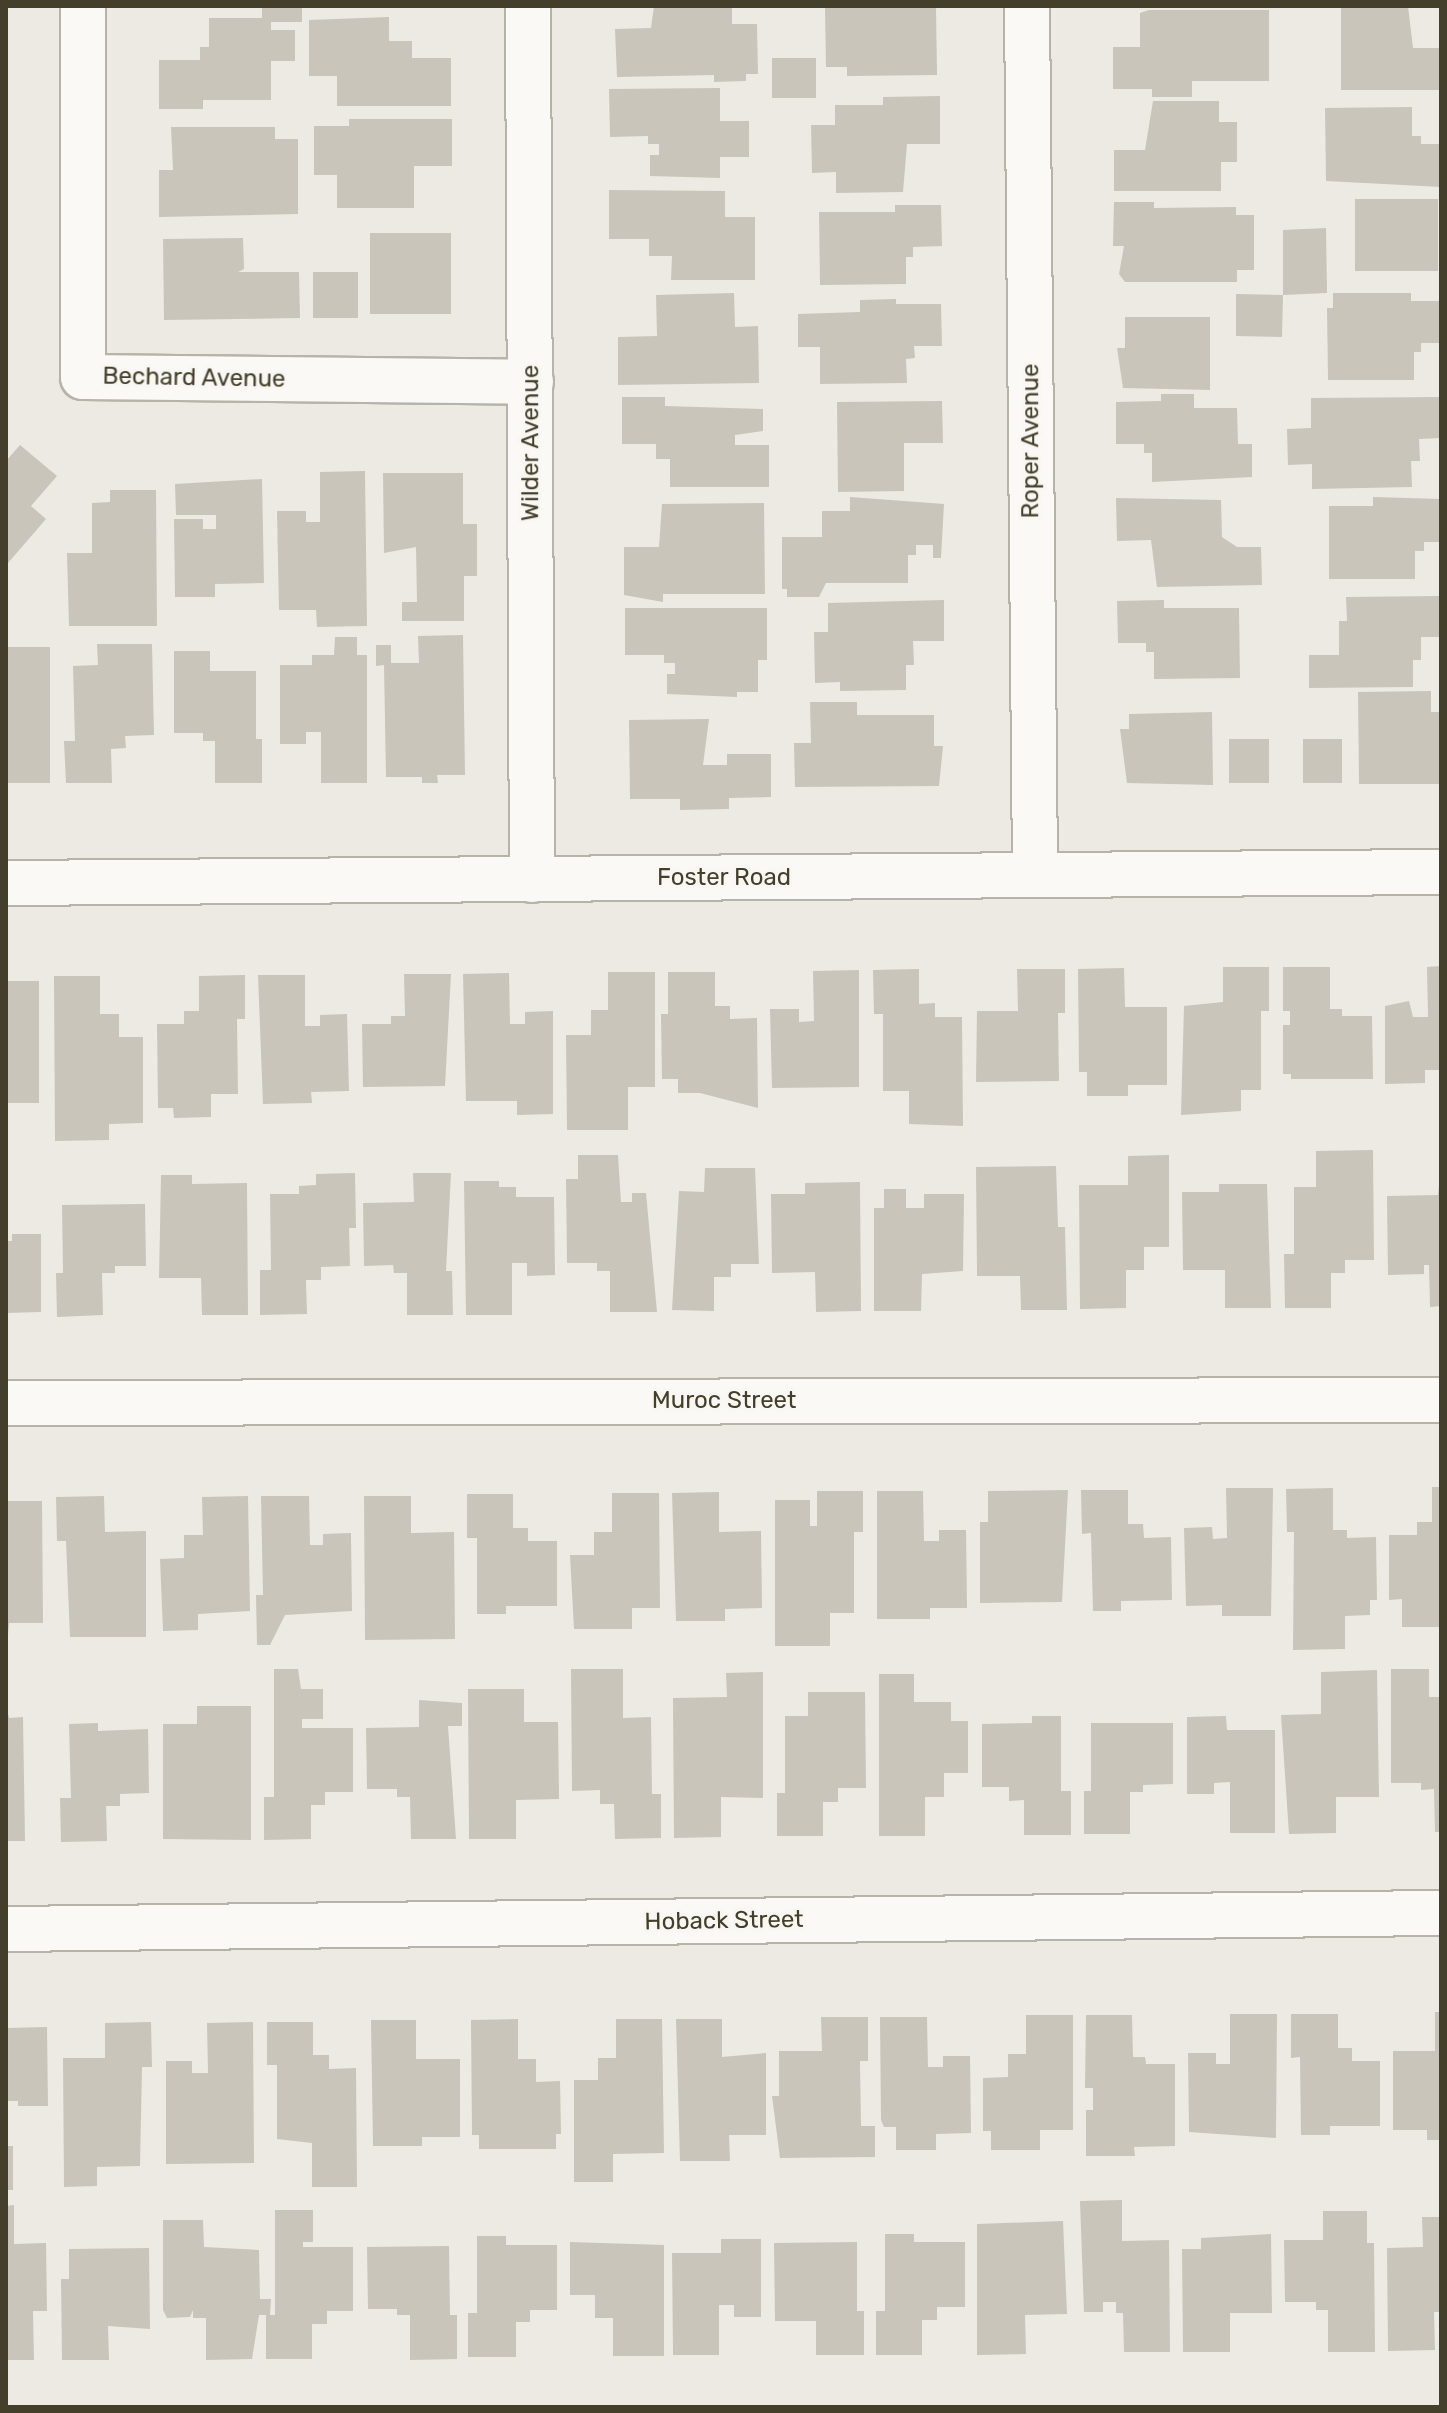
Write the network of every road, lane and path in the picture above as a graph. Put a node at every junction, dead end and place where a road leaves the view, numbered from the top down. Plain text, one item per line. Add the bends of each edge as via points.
1 (83, 6) edge
2 (528, 6) edge
3 (1027, 6) edge
4 (531, 382) junction
5 (1441, 872) edge
6 (1035, 875) junction
7 (532, 880) junction
8 (6, 883) edge
9 (1441, 1400) edge
10 (6, 1403) edge
11 (1441, 1913) edge
12 (6, 1929) edge

1 - 4 street, Bechard Avenue via 83,377
2 - 4 street, Wilder Avenue
3 - 6 street, Roper Avenue
4 - 7 street, Wilder Avenue
5 - 6 street, Foster Road
6 - 7 street, Foster Road
7 - 8 street, Foster Road
9 - 10 street, Muroc Street
11 - 12 street, Hoback Street

